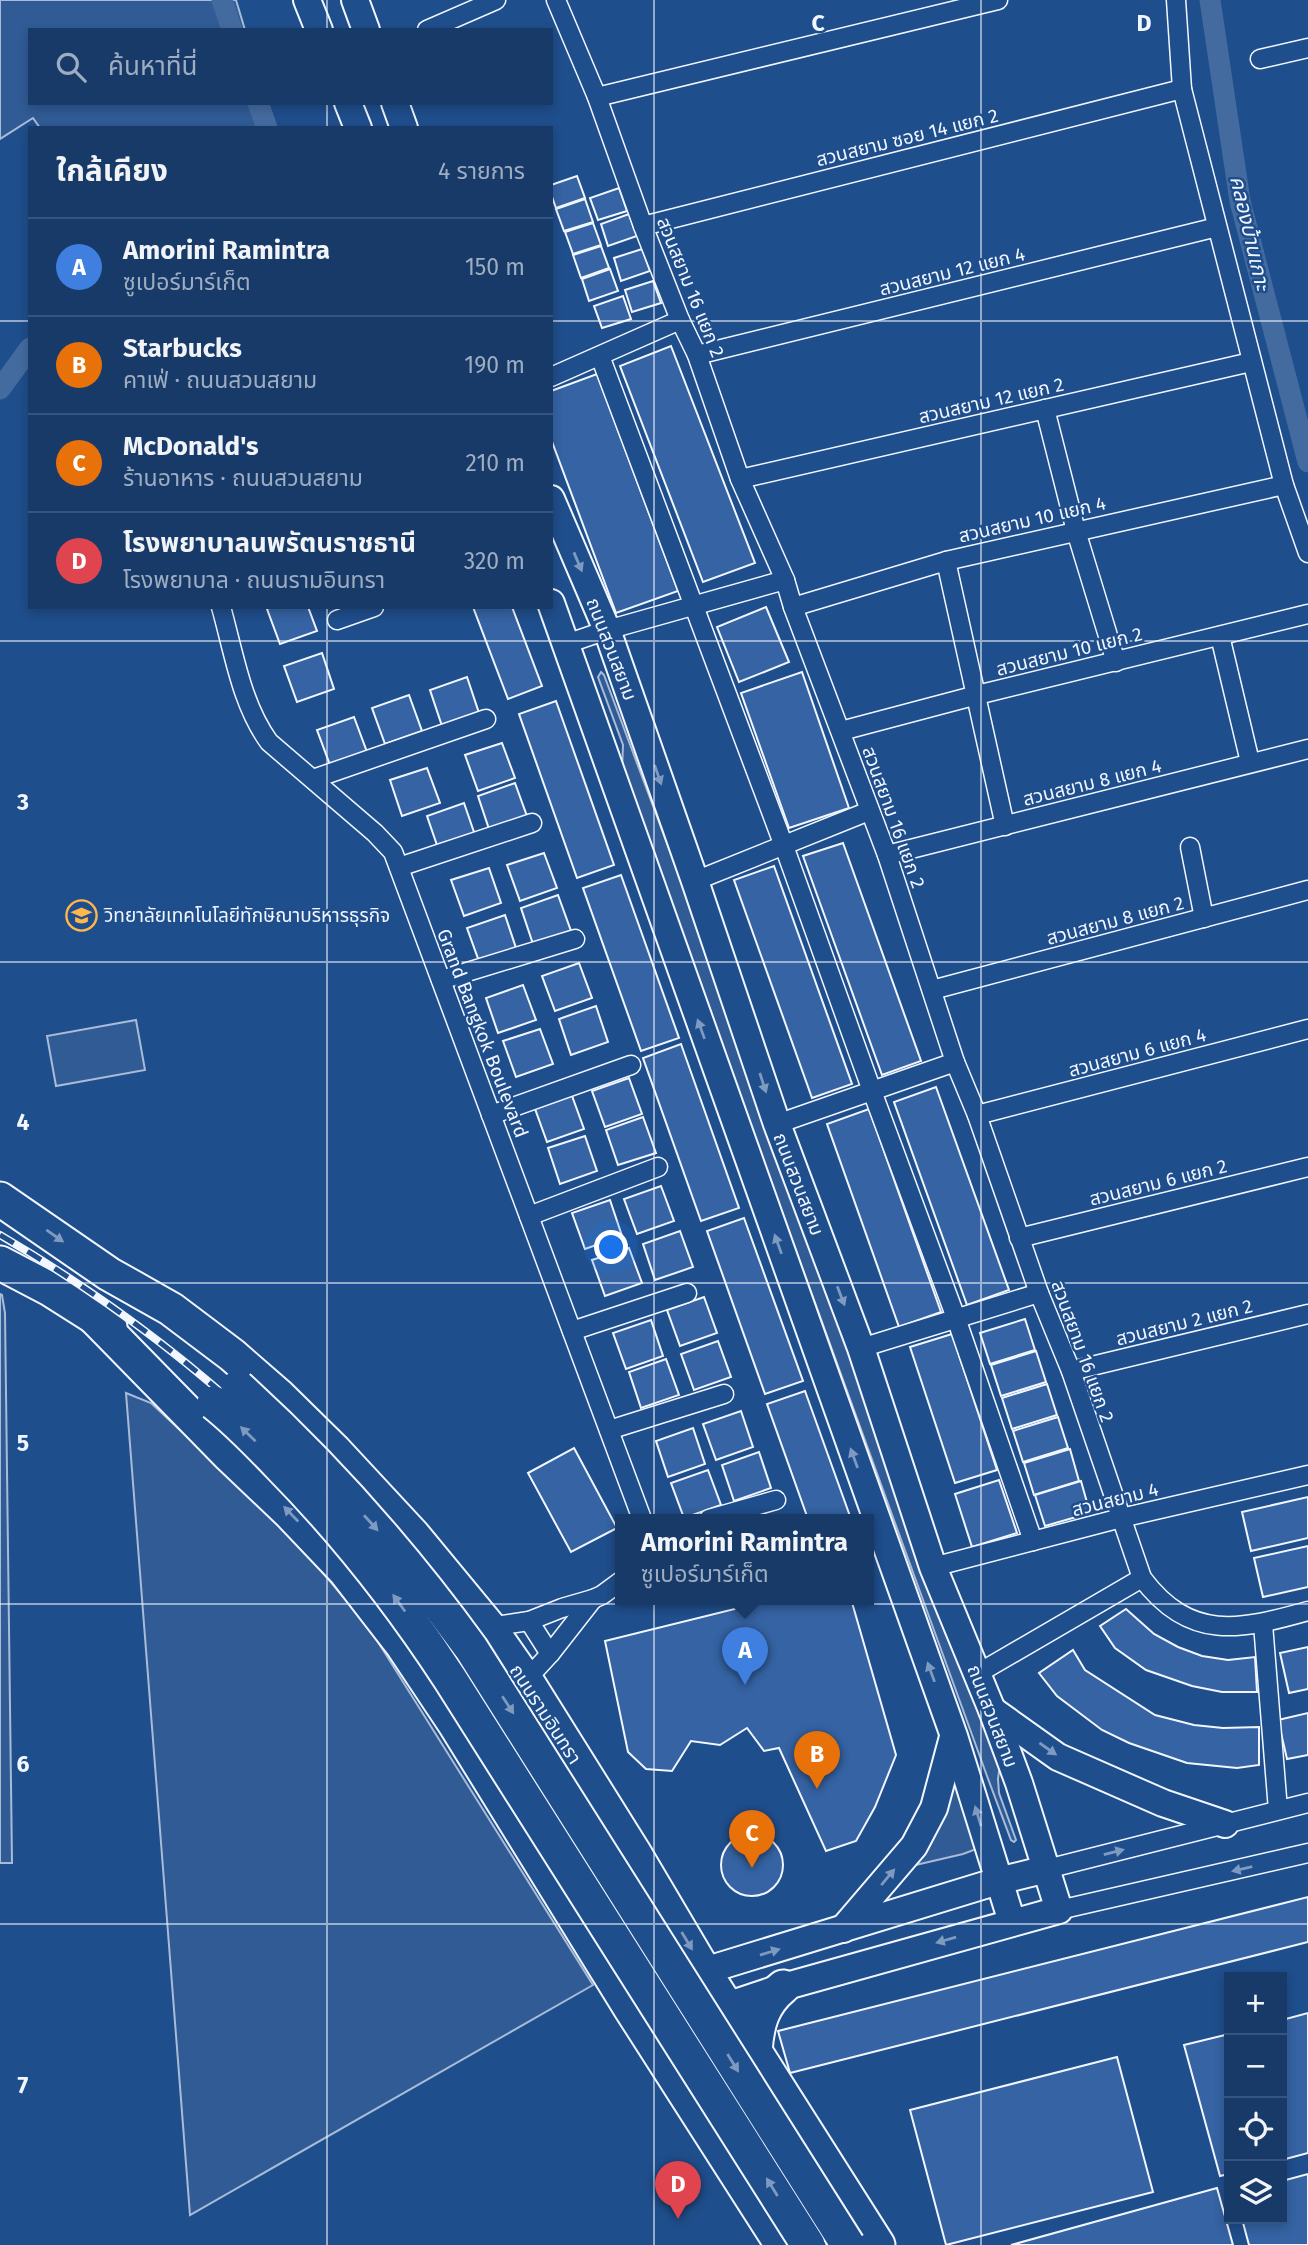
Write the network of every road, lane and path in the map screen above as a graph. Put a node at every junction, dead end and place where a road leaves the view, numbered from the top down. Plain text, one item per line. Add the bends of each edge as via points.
1 (307, 0) edge
2 (355, 0) edge
3 (496, 0) edge
4 (556, 0) edge
5 (998, 0) edge
6 (1176, 0) edge
7 (318, 28) edge
8 (365, 28) edge
9 (432, 28) edge
10 (1308, 48) edge
11 (1259, 59) dead end
12 (1182, 89) junction
13 (597, 97) junction
14 (349, 105) edge
15 (396, 105) edge
16 (357, 126) edge
17 (403, 126) edge
18 (643, 226) junction
19 (1217, 226) junction
20 (680, 320) junction
21 (697, 355) junction
22 (600, 356) junction
23 (1251, 362) junction
24 (553, 376) edge
25 (1045, 409) junction
26 (740, 479) junction
27 (1284, 485) junction
28 (553, 504) edge
29 (1076, 531) junction
30 (1308, 553) edge
31 (946, 561) junction
32 (785, 580) junction
33 (695, 607) junction
34 (793, 607) junction
35 (553, 608) edge
36 (222, 609) edge
37 (368, 609) edge
38 (1308, 614) edge
39 (337, 620) dead end
40 (607, 630) junction
41 (1220, 636) junction
42 (566, 644) junction
43 (1116, 662) junction
44 (977, 695) junction
45 (486, 719) dead end
46 (841, 731) junction
47 (1308, 749) edge
48 (1250, 762) junction
49 (313, 779) junction
50 (869, 811) junction
51 (532, 824) dead end
52 (1005, 826) junction
53 (784, 846) junction
54 (1190, 847) dead end
55 (887, 855) junction
56 (398, 867) junction
57 (695, 881) junction
58 (1308, 890) edge
59 (1204, 918) junction
60 (575, 939) dead end
61 (441, 980) junction
62 (932, 990) junction
63 (1308, 1029) edge
64 (955, 1062) junction
65 (631, 1065) dead end
66 (872, 1091) junction
67 (491, 1115) junction
68 (977, 1115) junction
69 (777, 1124) junction
70 (658, 1167) dead end
71 (1308, 1167) edge
72 (0, 1199) edge
73 (529, 1216) junction
74 (1019, 1238) junction
75 (0, 1263) edge
76 (110, 1274) junction
77 (687, 1293) dead end
78 (1039, 1293) junction
79 (1308, 1314) edge
80 (92, 1315) junction
81 (956, 1318) junction
82 (572, 1331) junction
83 (861, 1348) junction
84 (1071, 1371) junction
85 (724, 1394) dead end
86 (226, 1395) junction
87 (609, 1430) junction
88 (1308, 1475) edge
89 (776, 1500) dead end
90 (640, 1514) edge
91 (727, 1514) edge
92 (1121, 1518) junction
93 (1033, 1541) junction
94 (933, 1567) junction
95 (1142, 1578) junction
96 (615, 1585) edge
97 (593, 1599) junction
98 (1308, 1611) edge
99 (528, 1622) junction
100 (1263, 1623) junction
101 (489, 1627) junction
102 (550, 1654) junction
103 (977, 1674) junction
104 (526, 1680) junction
105 (992, 1710) junction
106 (954, 1737) junction
107 (1308, 1803) edge
108 (1278, 1810) junction
109 (1226, 1824) junction
110 (1308, 1853) edge
111 (1047, 1869) junction
112 (644, 1870) junction
113 (998, 1881) junction
114 (570, 1909) junction
115 (1059, 1910) junction
116 (1012, 1922) junction
117 (844, 1929) junction
118 (704, 1971) junction
119 (783, 1987) junction
120 (726, 2006) junction
121 (631, 2009) junction
122 (654, 2045) junction
123 (755, 2051) junction
124 (850, 2200) junction
125 (790, 2244) edge
126 (848, 2245) edge
127 (878, 2245) edge

1 - 7 street
2 - 8 street
3 - 9 street
4 - 13 street, สวนสยาม 16 แยก 2
5 - 13 street
6 - 12 street
10 - 11 street
12 - 18 street, สวนสยาม ซอย 14 แยก 2
12 - 19 street
13 - 18 street, สวนสยาม 16 แยก 2
14 - 16 street
15 - 17 street
18 - 20 street, สวนสยาม 16 แยก 2
19 - 21 street, สวนสยาม 12 แยก 4
19 - 23 street
20 - 21 street, สวนสยาม 16 แยก 2
20 - 22 street
21 - 26 street, สวนสยาม 16 แยก 2
22 - 24 street
22 - 33 street
23 - 25 street, สวนสยาม 12 แยก 2
23 - 27 street
25 - 26 street, สวนสยาม 12 แยก 2
25 - 29 street
26 - 32 street, สวนสยาม 16 แยก 2
27 - 29 street, สวนสยาม 10 แยก 4
27 - 30 street
28 -> 40 street, ถนนสวนสยาม
29 - 31 street, สวนสยาม 10 แยก 4
29 - 43 street
31 - 34 street, สวนสยาม 10 แยก 4
31 - 44 street
32 - 33 street
32 - 34 street, สวนสยาม 16 แยก 2
33 - 40 street
33 - 53 street
34 - 46 street, สวนสยาม 16 แยก 2
35 - 42 street, ถนนสวนสยาม
36 - 49 street, Grand Bangkok Boulevard via 247,704 269,742
37 - 39 street
38 - 41 street, สวนสยาม 10 แยก 2
40 - 42 street
40 -> 57 street, ถนนสวนสยาม
41 - 43 street, สวนสยาม 10 แยก 2
41 - 48 street
106 -> 42 street, ถนนสวนสยาม
43 - 44 street, สวนสยาม 10 แยก 2
44 - 46 street, สวนสยาม 10 แยก 2
44 - 52 street
45 - 49 street
46 - 50 street, สวนสยาม 16 แยก 2
47 - 48 street, สวนสยาม 8 แยก 4
48 - 52 street, สวนสยาม 8 แยก 4
49 - 56 street, Grand Bangkok Boulevard via 375,833 393,852
50 - 53 street
50 - 55 street, สวนสยาม 16 แยก 2
51 - 56 street
52 - 55 street, สวนสยาม 8 แยก 4
53 - 57 street
53 - 66 street
54 - 59 street
55 - 62 street, สวนสยาม 16 แยก 2
56 - 61 street, Grand Bangkok Boulevard
57 -> 69 street, ถนนสวนสยาม
58 - 59 street, สวนสยาม 8 แยก 2
59 - 62 street, สวนสยาม 8 แยก 2
60 - 61 street
61 - 67 street, Grand Bangkok Boulevard
62 - 64 street, สวนสยาม 16 แยก 2
63 - 68 street, สวนสยาม 6 แยก 4
64 - 66 street
64 - 68 street, สวนสยาม 16 แยก 2
65 - 67 street
66 - 69 street
66 - 81 street
67 - 73 street, Grand Bangkok Boulevard
68 - 74 street, สวนสยาม 16 แยก 2
69 -> 83 street, ถนนสวนสยาม
70 - 73 street
71 - 74 street, สวนสยาม 6 แยก 2
72 -> 76 highway, ถนนรามอินทรา
73 - 82 street, Grand Bangkok Boulevard
74 - 78 street, สวนสยาม 16 แยก 2
75 - 80 highway, ถนนรามอินทรา
76 - 86 highway, ถนนรามอินทรา
76 - 101 highway, ถนนรามอินทรา via 171,1309 279,1396 413,1535
77 - 82 street
78 - 81 street
78 - 84 street, สวนสยาม 16 แยก 2
79 - 84 street, สวนสยาม 2 แยก 2
80 - 86 highway, ถนนรามอินทรา
114 -> 80 highway, ถนนรามอินทรา via 403,1646 345,1571
81 - 83 street
81 - 93 street
82 - 87 street, Grand Bangkok Boulevard
83 - 94 street, ถนนสวนสยาม
84 - 92 street, สวนสยาม 16 แยก 2
85 - 87 street
125 -> 86 highway, ถนนรามอินทรา, bridge via 450,1679 398,1602
86 -> 126 highway, ถนนรามอินทรา, bridge via 324,1469 471,1648
87 - 90 street, Grand Bangkok Boulevard
88 - 92 street, สวนสยาม 4
89 - 91 street
92 - 93 street, สวนสยาม 4
92 - 95 street, สวนสยาม 16 แยก 2
93 - 94 street, สวนสยาม 4
94 - 103 street, ถนนสวนสยาม
95 - 100 street, สวนสยาม 16 แยก 2 via 1157,1598 1208,1625
95 - 103 street
96 - 97 street
97 - 99 street
97 - 102 street
98 - 100 street
99 - 101 street
99 - 102 street
100 - 108 street
101 - 104 highway, ถนนรามอินทรา
102 - 104 street
103 - 105 street, ถนนสวนสยาม
104 - 112 highway, ถนนรามอินทรา
105 -> 109 street via 1058,1757 1163,1803
105 - 111 street, ถนนสวนสยาม
113 -> 106 street, ถนนสวนสยาม
117 -> 106 street via 914,1846 934,1808
107 - 108 street
108 - 109 street
111 -> 109 street
110 -> 115 street
111 - 113 street
111 - 115 street, ถนนสวนสยาม
112 - 114 highway via 650,1913 642,1929 615,1939
112 -> 118 highway, ถนนรามอินทรา
113 - 116 street, ถนนสวนสยาม
113 - 117 street
114 - 121 highway, ถนนรามอินทรา
115 - 116 street
116 -> 119 street
118 -> 117 street
118 - 120 highway, ถนนรามอินทรา
118 - 121 street
119 - 120 street
119 - 123 highway via 770,1998
120 - 122 street
120 - 123 highway, ถนนรามอินทรา
121 - 122 highway, ถนนรามอินทรา
122 - 125 highway, ถนนรามอินทรา
123 - 124 highway, ถนนรามอินทรา
124 - 125 highway
124 - 127 highway, ถนนรามอินทรา

